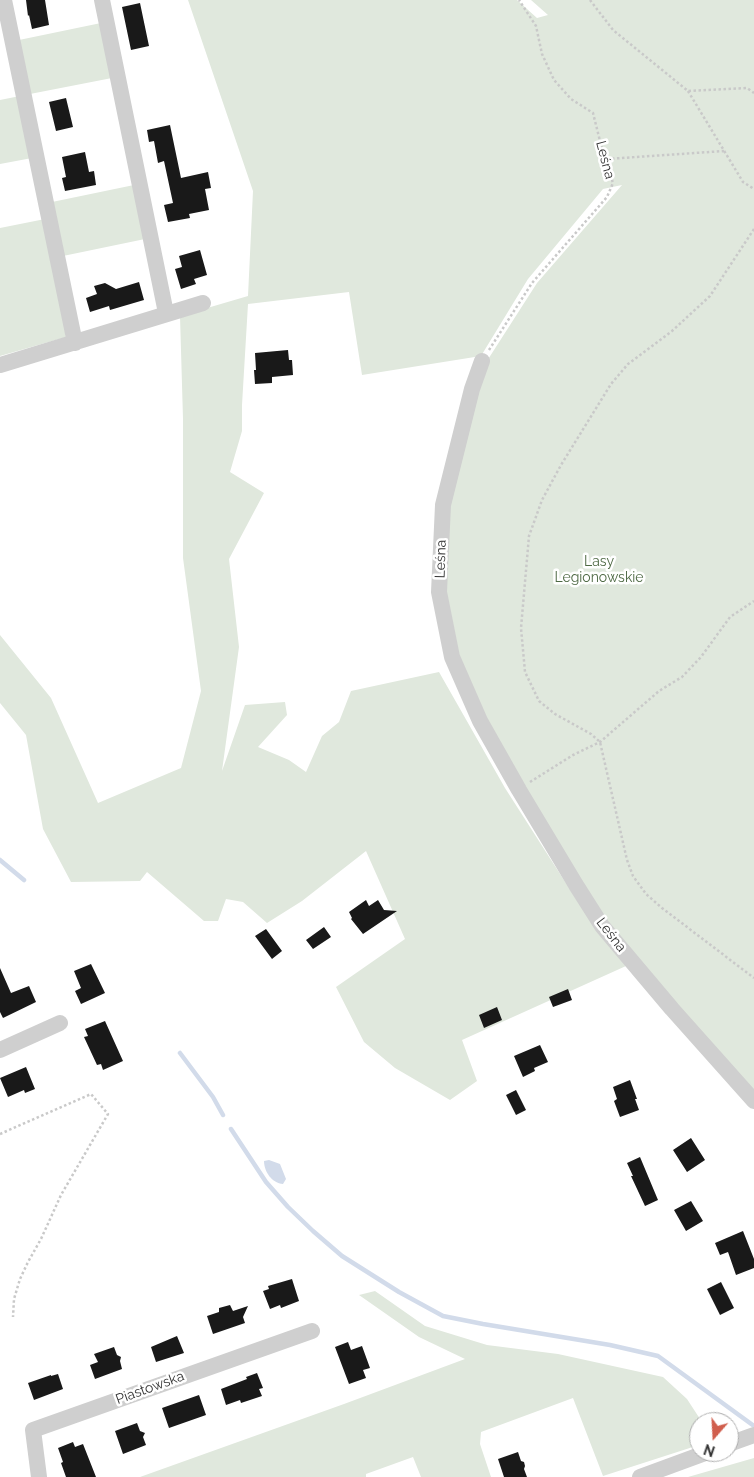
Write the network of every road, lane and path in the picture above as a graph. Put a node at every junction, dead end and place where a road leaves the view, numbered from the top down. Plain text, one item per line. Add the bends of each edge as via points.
1 (4, 0) edge
2 (102, 0) edge
3 (519, 0) edge
4 (590, 0) edge
5 (688, 91) junction
6 (754, 93) edge
7 (724, 151) junction
8 (607, 159) junction
9 (754, 189) edge
10 (754, 229) edge
11 (202, 303) dead end
12 (166, 313) junction
13 (75, 343) junction
14 (482, 361) joint
15 (0, 366) edge
16 (754, 601) edge
17 (600, 742) junction
18 (519, 790) junction
19 (754, 978) edge
20 (60, 1024) dead end
21 (0, 1050) edge
22 (754, 1101) edge
23 (0, 1134) edge
24 (14, 1317) dead end
25 (312, 1331) dead end
26 (754, 1435) edge
27 (739, 1440) edge
28 (689, 1459) edge
29 (39, 1477) edge
30 (640, 1477) edge

1 - 13 street
2 - 12 street
3 - 8 path, Leśna via 536,26 542,54 554,80 571,99 593,113
4 - 5 path via 613,30
5 - 6 path via 747,88
5 - 7 path
7 - 8 path
7 - 9 path via 743,182
8 - 14 path, Leśna via 613,183 607,196 532,283
10 - 17 path via 710,296 672,331 628,364 611,384 561,464 542,500 529,536 521,628 525,672 539,701
11 - 12 street
12 - 13 street
13 - 15 street
14 - 18 street, Leśna via 443,505 439,592 452,657 480,721
16 - 17 path via 730,617 682,677 659,691
17 - 18 path via 552,767
17 - 19 path via 633,876 662,908
18 - 22 street, Leśna via 602,926
20 - 21 street
23 - 24 path via 91,1094 108,1114 61,1195 20,1279 14,1299
25 - 29 street, Piastowska via 33,1430
26 - 27 street
28 - 30 street

